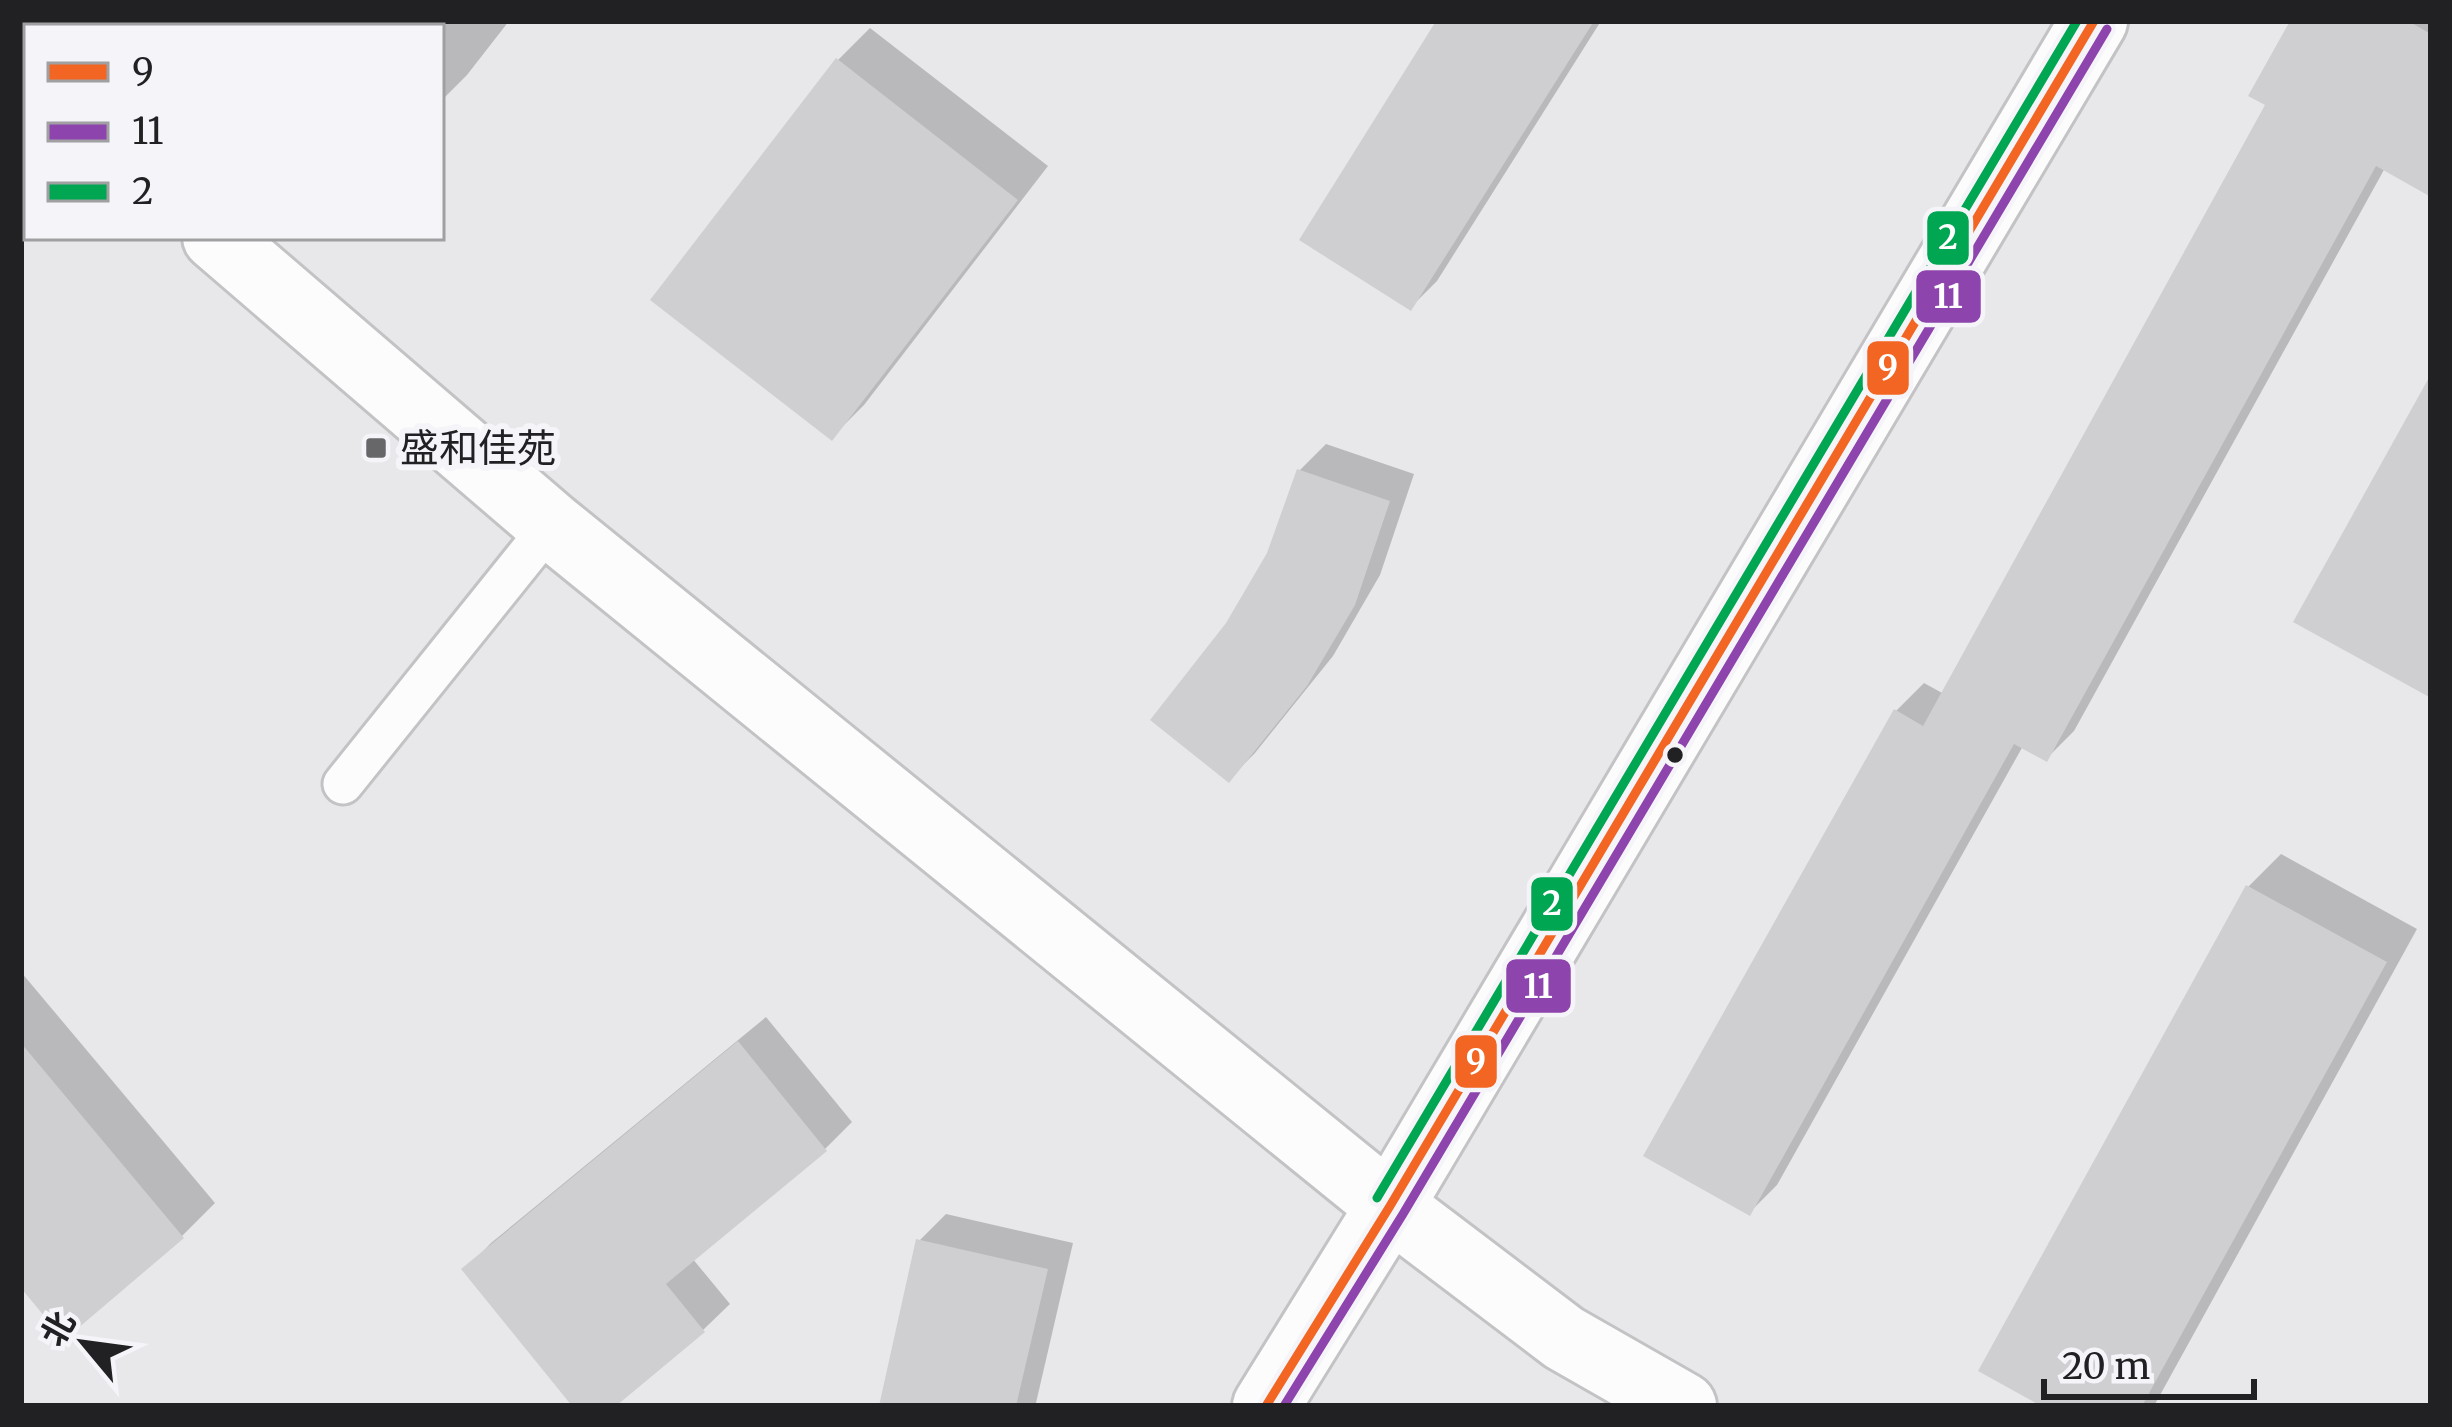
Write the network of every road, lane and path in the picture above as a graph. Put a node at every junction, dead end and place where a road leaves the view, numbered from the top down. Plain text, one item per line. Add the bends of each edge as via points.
1 (2094, 21) edge
2 (219, 240) edge
3 (550, 524) junction
4 (343, 784) dead end
5 (1390, 1206) junction
6 (1266, 1406) edge
7 (1683, 1406) edge

1 - 5 street
2 - 3 street
3 - 4 lane
3 - 5 street
5 - 6 street
5 - 7 street via 1564,1338

